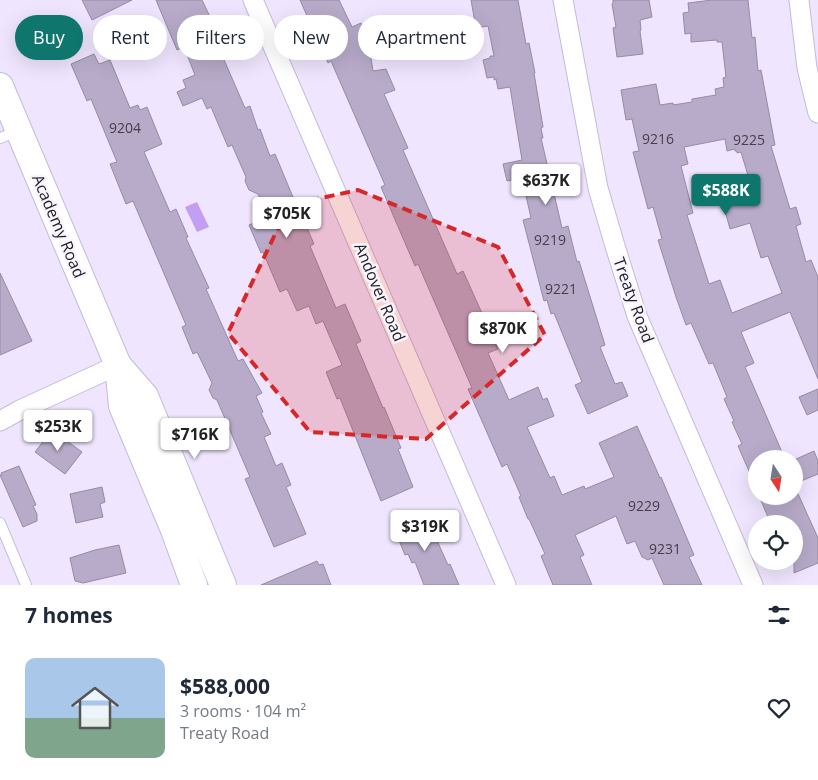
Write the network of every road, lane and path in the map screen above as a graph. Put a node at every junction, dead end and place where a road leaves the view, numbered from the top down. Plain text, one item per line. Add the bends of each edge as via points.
1 (253, 0) edge
2 (563, 0) edge
3 (799, 0) edge
4 (0, 86) edge
5 (818, 113) edge
6 (9, 134) edge
7 (118, 365) junction
8 (0, 421) edge
9 (0, 523) edge
10 (26, 585) edge
11 (194, 585) edge
12 (223, 585) edge
13 (506, 585) edge
14 (753, 585) edge

1 - 13 street, Andover Road
2 - 14 street, Treaty Road via 598,188 637,316
3 - 5 street via 807,68
4 - 6 main road, Academy Road
6 - 7 main road, Academy Road
7 - 8 street
7 - 11 main road, Academy Road via 122,406
7 - 12 main road, Academy Road via 145,396
9 - 10 lane

